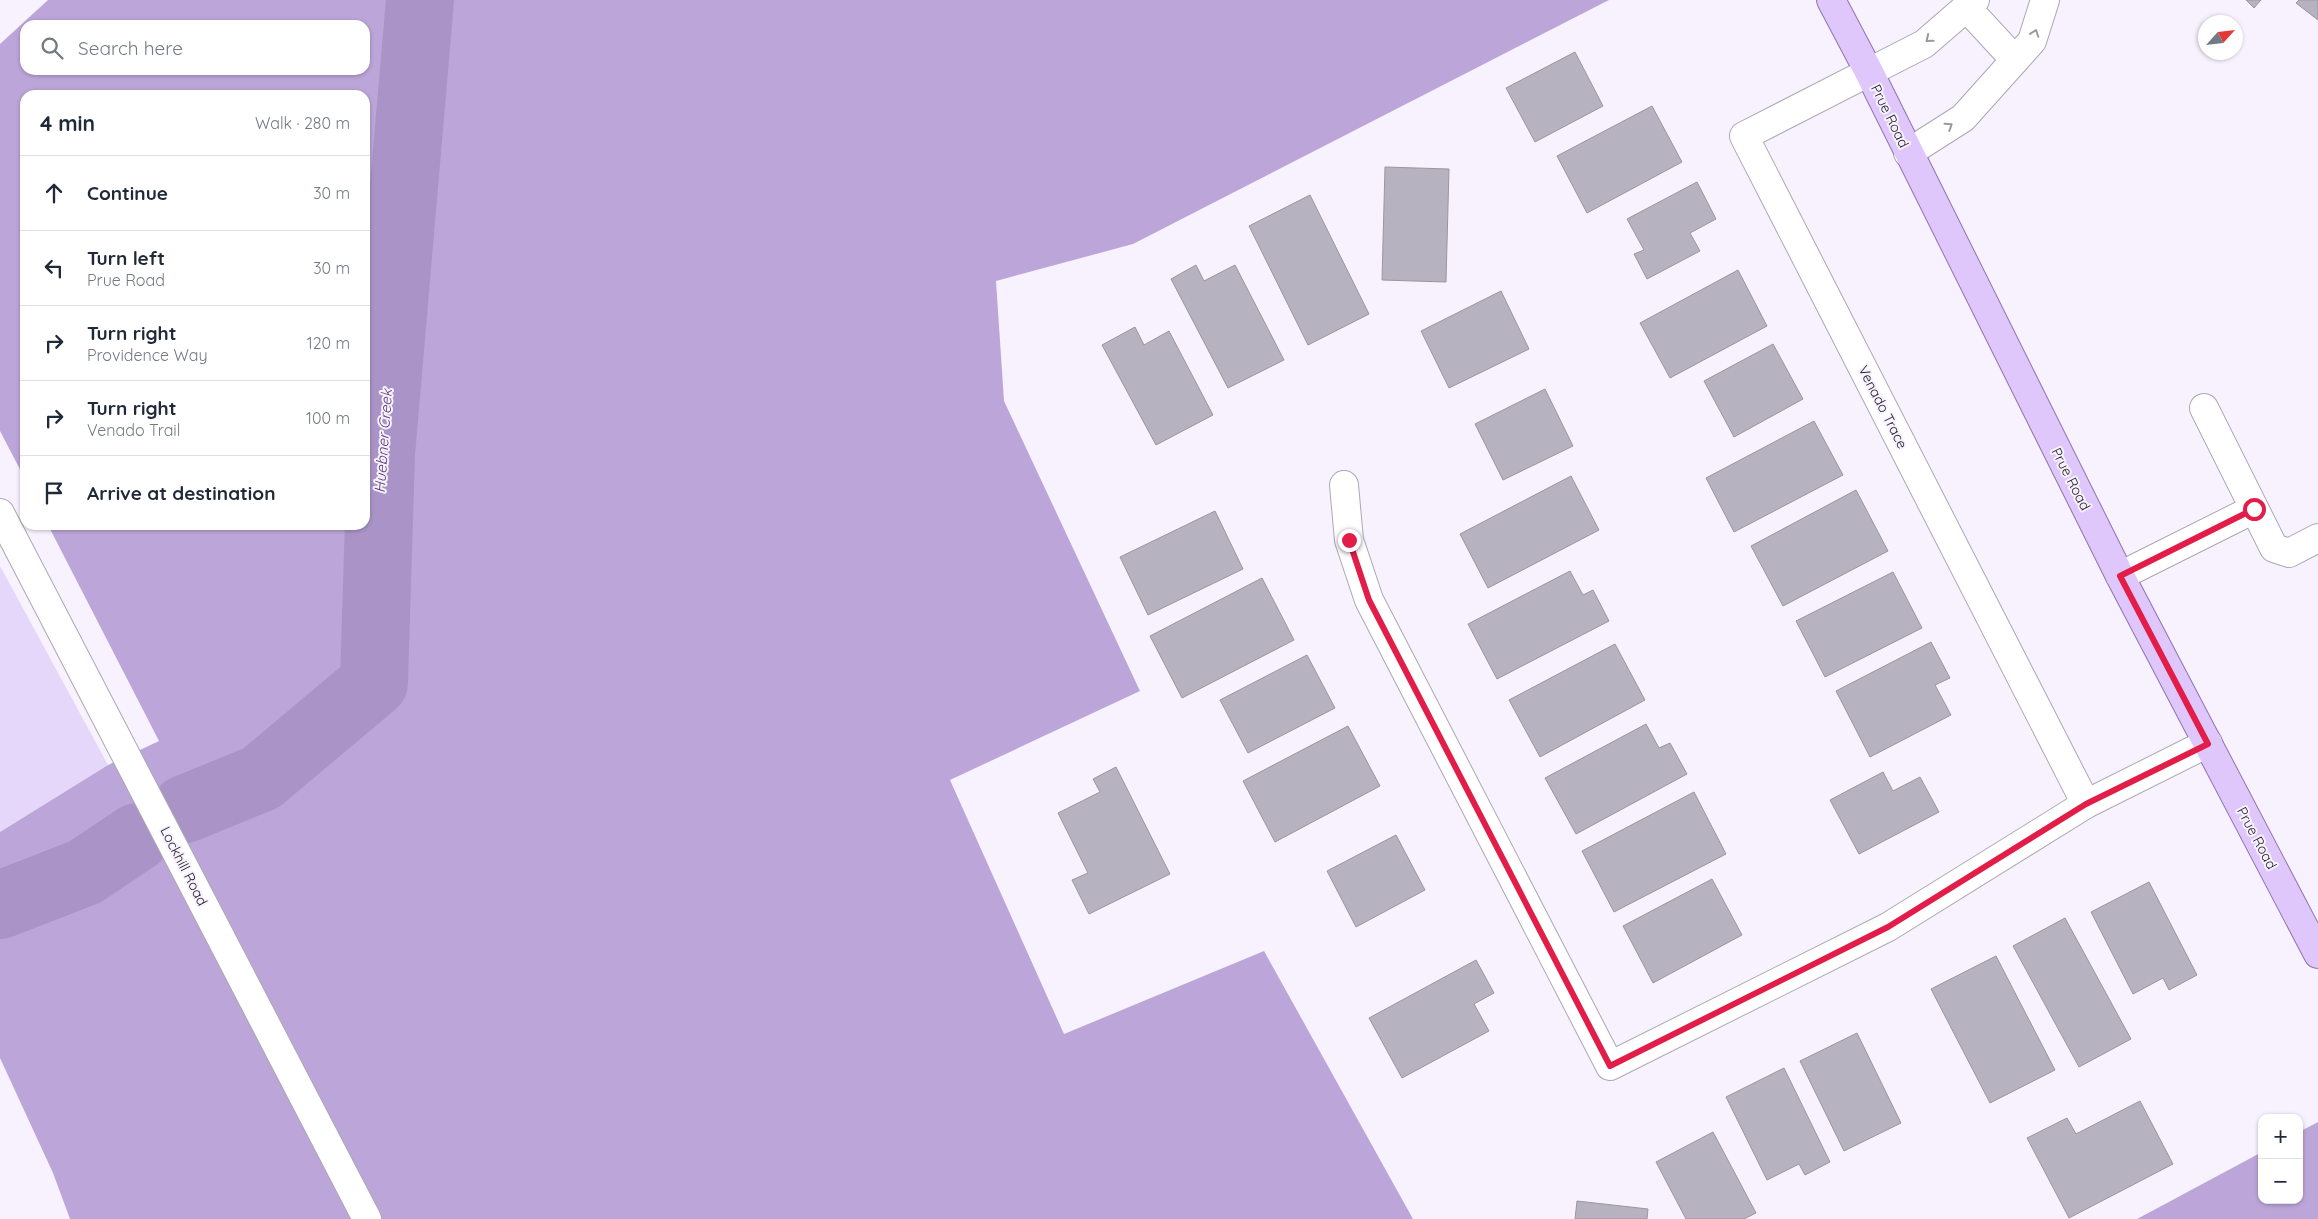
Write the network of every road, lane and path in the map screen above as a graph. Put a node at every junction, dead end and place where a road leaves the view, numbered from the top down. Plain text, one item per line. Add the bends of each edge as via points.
1 (1831, 0) edge
2 (2046, 0) edge
3 (1970, 4) edge
4 (2015, 60) junction
5 (1869, 72) junction
6 (1908, 153) junction
7 (2204, 408) dead end
8 (1344, 485) dead end
9 (2254, 509) junction
10 (0, 513) edge
11 (2318, 538) edge
12 (2120, 576) junction
13 (2208, 744) junction
14 (2086, 804) junction
15 (2318, 954) edge
16 (367, 1219) edge

1 - 5 main road, Prue Road
4 -> 2 street via 2032,41
3 - 4 street
3 -> 5 street via 1924,44
6 -> 4 street via 1963,118
5 - 6 main road, Prue Road
5 - 14 street, Venado Trace via 1744,136
6 - 12 main road, Prue Road
7 - 9 street
8 - 14 street via 1349,540 1369,600 1610,1066 1888,927
9 - 11 street via 2274,548 2289,553
9 - 12 street
10 - 16 street, Lockhill Road
12 - 13 main road, Prue Road
13 - 14 street
13 - 15 main road, Prue Road

